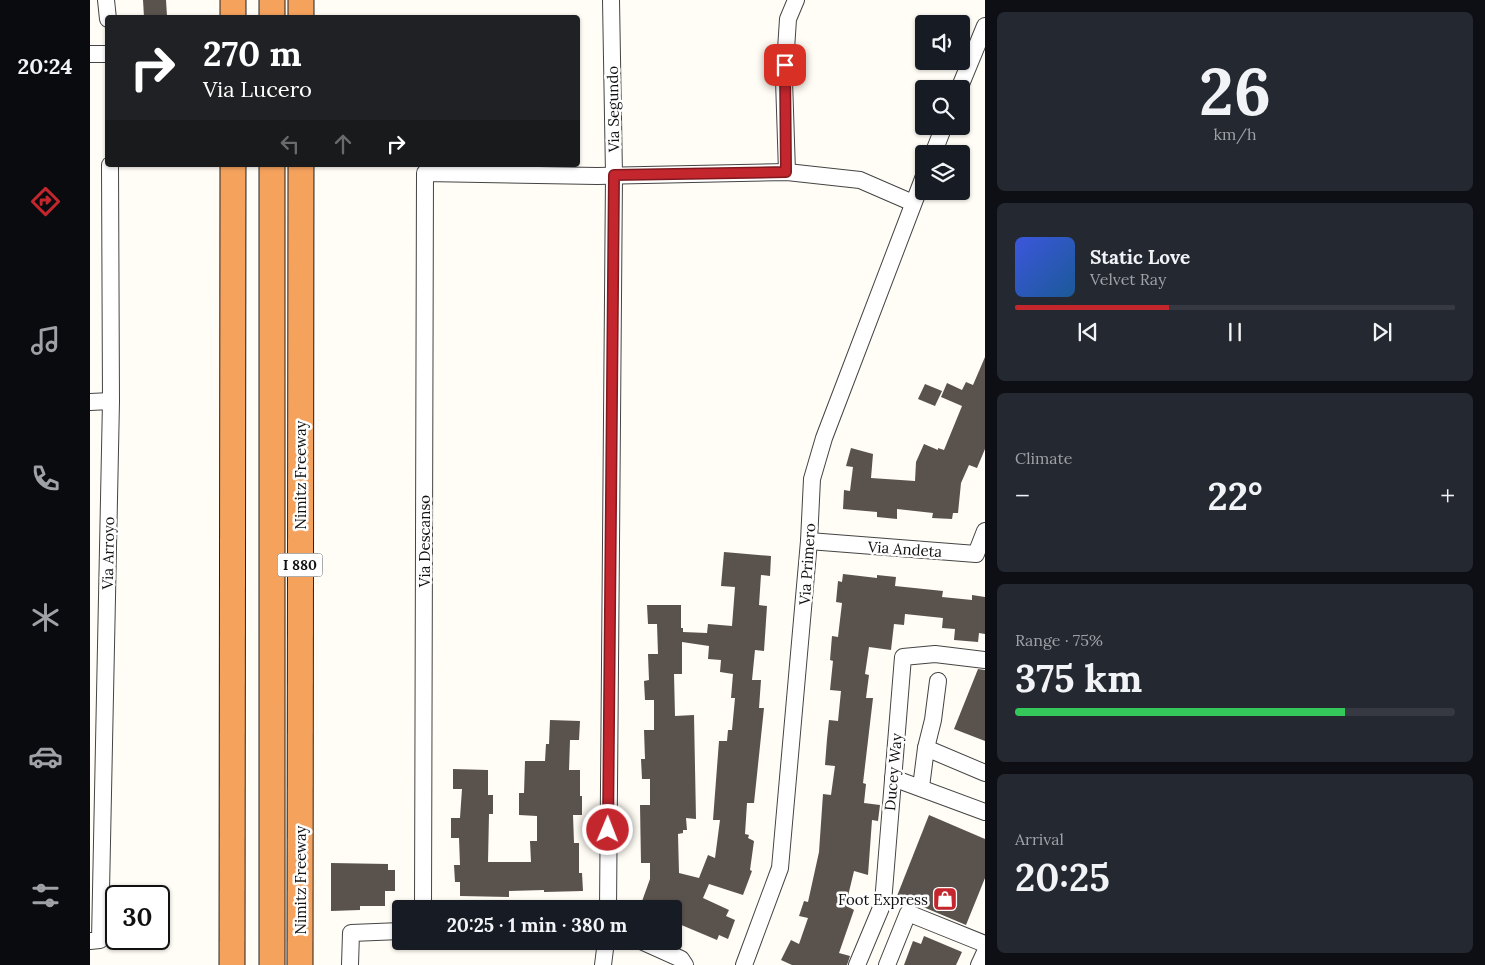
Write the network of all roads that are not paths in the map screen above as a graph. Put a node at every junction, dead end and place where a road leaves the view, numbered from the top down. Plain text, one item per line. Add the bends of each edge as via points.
1 (106, 0) edge
2 (233, 0) edge
3 (272, 0) edge
4 (301, 0) edge
5 (611, 0) edge
6 (796, 0) edge
7 (108, 15) edge
8 (233, 15) edge
9 (272, 15) edge
10 (301, 15) edge
11 (985, 26) edge
12 (90, 54) edge
13 (105, 54) edge
14 (963, 80) edge
15 (110, 167) edge
16 (233, 167) edge
17 (272, 167) edge
18 (301, 167) edge
19 (786, 172) junction
20 (614, 175) junction
21 (915, 196) edge
22 (912, 203) junction
23 (111, 401) junction
24 (90, 402) edge
25 (985, 531) edge
26 (809, 542) junction
27 (985, 660) edge
28 (938, 681) dead end
29 (926, 748) junction
30 (985, 773) edge
31 (893, 778) junction
32 (921, 787) junction
33 (985, 812) edge
34 (423, 900) edge
35 (608, 900) edge
36 (883, 903) junction
37 (908, 913) junction
38 (392, 931) edge
39 (95, 940) edge
40 (985, 944) edge
41 (604, 950) edge
42 (661, 950) edge
43 (985, 952) edge
44 (232, 965) edge
45 (272, 965) edge
46 (300, 965) edge
47 (350, 965) edge
48 (602, 965) edge
49 (685, 965) edge
50 (744, 965) edge
51 (857, 965) edge
52 (887, 965) edge
53 (979, 965) edge

1 - 7 street
2 - 8 highway
3 - 9 highway
4 - 10 highway
5 - 20 street, Via Segundo
6 - 19 street via 788,19 784,80
11 - 14 street
12 - 13 street
15 - 23 street, Via Arroyo
16 - 44 highway
17 - 45 highway, I 880
18 - 46 highway, Nimitz Freeway / I 880
19 - 20 street
19 - 22 street via 860,180
20 - 34 street, Via Descanso via 425,173
20 - 35 street, Via Segundo
21 - 22 street, Via Primero
22 - 26 street, Via Primero via 824,438 812,479
23 - 24 street
23 - 39 street, Via Arroyo
25 - 26 street, Via Andeta via 976,554
26 - 50 street, Via Primero via 780,868
27 - 31 street, Ducey Way via 935,654 903,657
28 - 29 street
29 - 30 street
29 - 32 street
31 - 32 street
31 - 36 street, Ducey Way
32 - 33 street
36 - 37 street
36 - 51 street, Ducey Way
37 - 40 street
37 - 52 street
38 - 47 street via 351,933
41 - 48 street
42 - 49 street via 681,959
43 - 53 street

